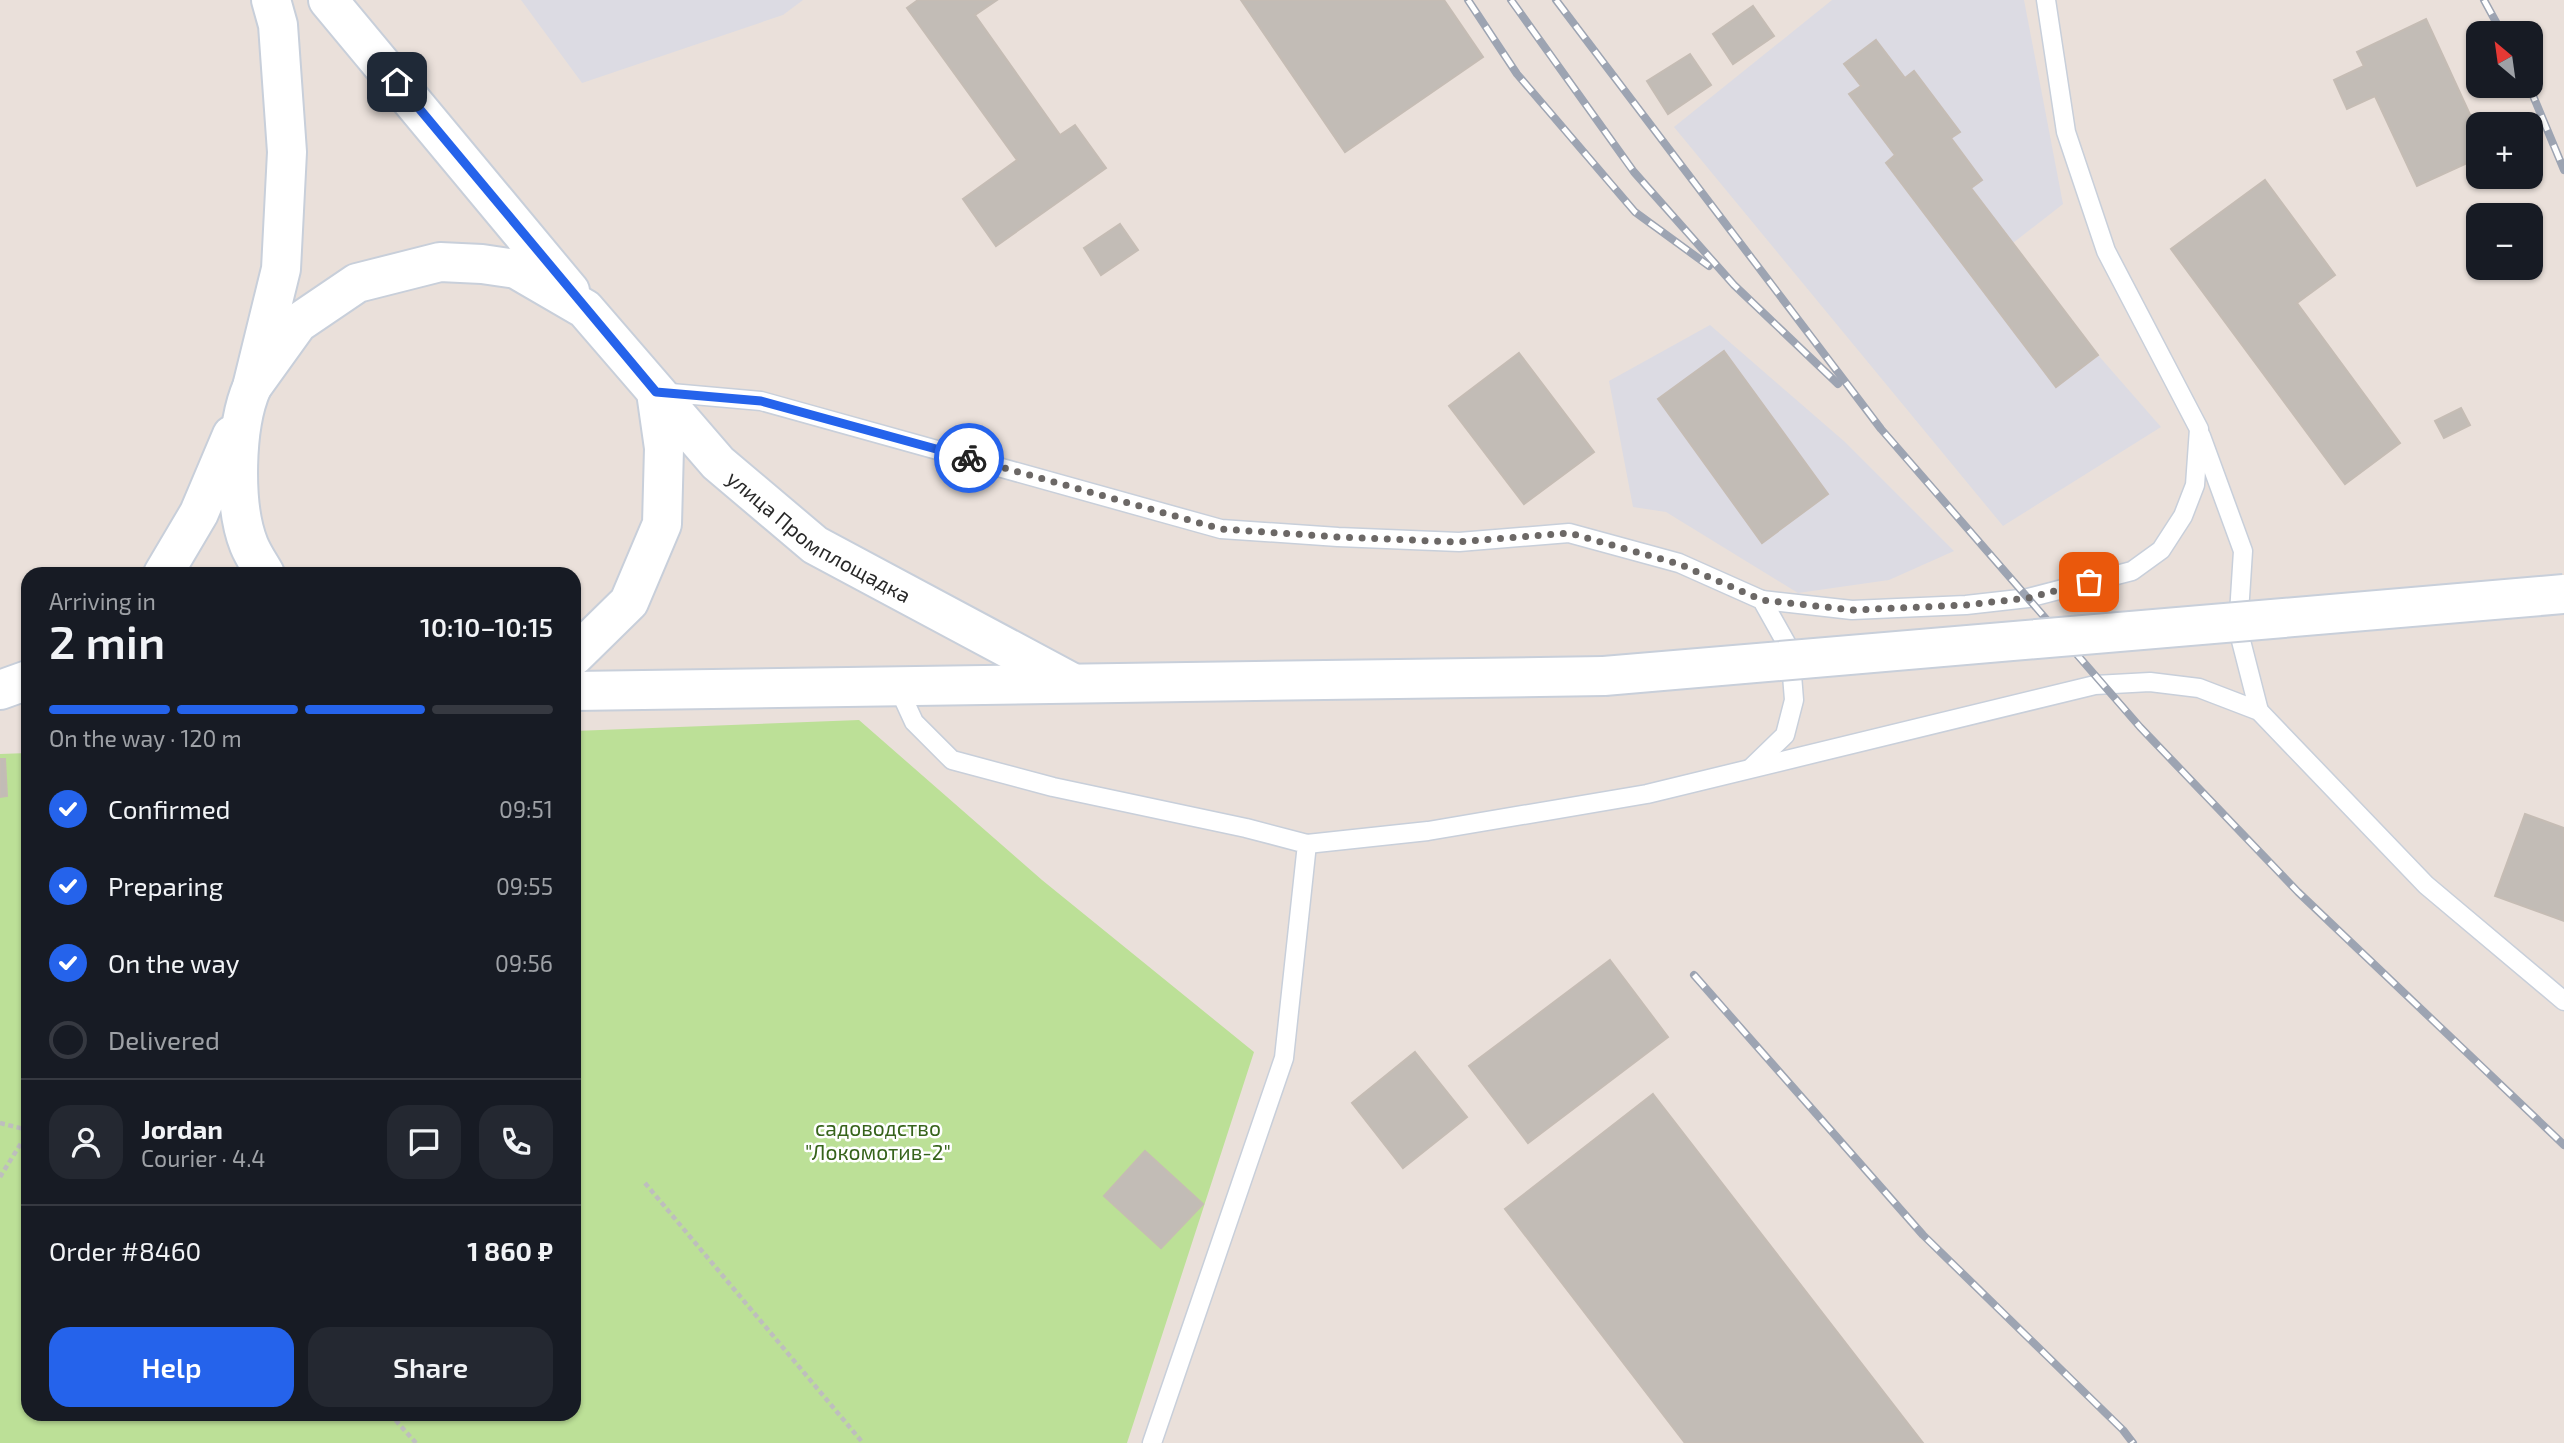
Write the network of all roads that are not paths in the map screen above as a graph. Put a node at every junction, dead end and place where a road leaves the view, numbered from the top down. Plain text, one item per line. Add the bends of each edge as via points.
1 (271, 0) edge
2 (328, 0) edge
3 (2046, 0) edge
4 (585, 309) junction
5 (250, 392) junction
6 (656, 392) junction
7 (2199, 429) junction
8 (167, 567) edge
9 (261, 567) edge
10 (2564, 594) edge
11 (1762, 600) junction
12 (581, 649) edge
13 (21, 682) edge
14 (1071, 682) junction
15 (897, 685) junction
16 (0, 690) edge
17 (581, 691) edge
18 (21, 704) edge
19 (0, 705) edge
20 (2259, 711) junction
21 (1751, 768) junction
22 (1307, 844) junction
23 (2564, 1001) edge
24 (1152, 1443) edge

1 - 5 street via 278,26 287,152 281,269
2 - 4 street
3 - 7 lane via 2066,132 2106,251
4 - 5 street via 516,270 440,262 358,283 298,323
4 - 6 street, улица Промплощадка
5 - 8 street via 199,513
5 - 9 street via 239,449 238,494 248,544
6 - 11 lane via 761,401 1221,529 1458,542 1569,533 1679,564
6 - 12 street via 664,448 662,524 629,602
6 - 14 street, улица Промплощадка via 718,463 815,545
7 - 11 lane via 2195,485 2183,516 2161,551 2132,571 2028,598 1966,605 1852,610
7 - 20 lane via 2243,551 2238,628
10 - 14 street, bridge via 1604,676
11 - 21 lane via 1790,650 1794,700 1785,735
13 - 16 street
14 - 15 street
15 - 17 street
15 - 22 lane via 915,722 952,760
18 - 19 street
20 - 21 lane via 2199,688 2150,682 2103,685
20 - 23 lane via 2426,885
21 - 22 lane via 1619,798 1428,831
22 - 24 lane via 1283,1058

